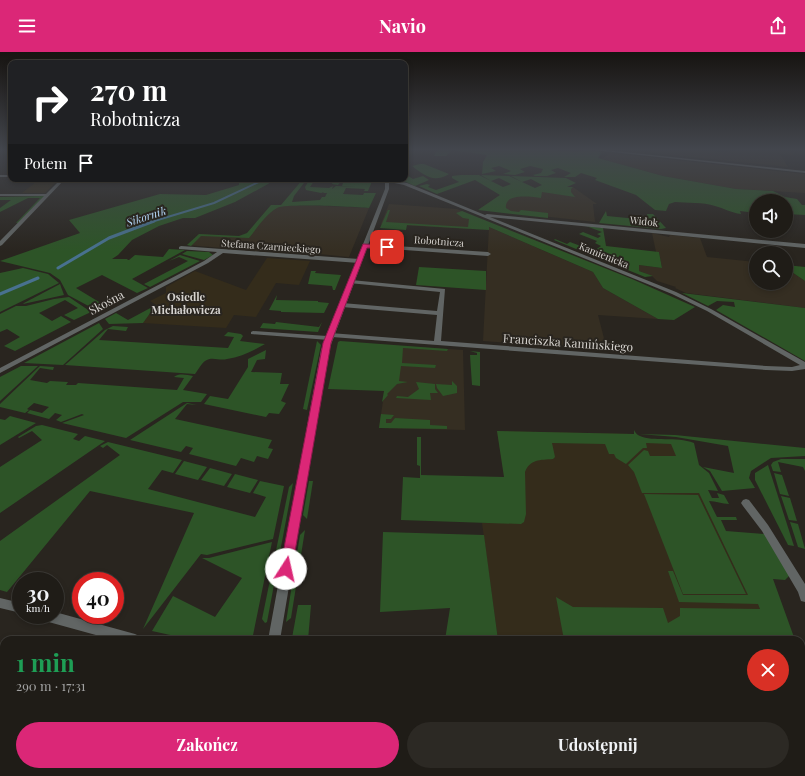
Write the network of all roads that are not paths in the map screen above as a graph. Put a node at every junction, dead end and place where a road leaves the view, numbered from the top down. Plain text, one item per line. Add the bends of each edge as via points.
1 (59, 184) edge
2 (387, 184) edge
3 (404, 184) edge
4 (0, 195) edge
5 (48, 195) junction
6 (482, 215) junction
7 (0, 244) edge
8 (365, 246) junction
9 (805, 246) edge
10 (181, 248) dead end
11 (222, 251) junction
12 (488, 254) dead end
13 (359, 261) junction
14 (351, 282) junction
15 (342, 305) junction
16 (440, 313) junction
17 (253, 333) dead end
18 (329, 337) junction
19 (436, 343) junction
20 (805, 366) edge
21 (0, 371) edge
22 (746, 503) dead end
23 (805, 597) edge
24 (0, 602) edge
25 (12, 605) edge
26 (64, 620) edge
27 (121, 636) edge
28 (275, 636) edge

1 - 5 street
2 - 8 street
3 - 6 street, Kamienicka
4 - 5 street
5 - 7 street
6 - 9 street, Widok
6 - 20 street, Kamienicka via 674,293 709,310
8 - 12 street, Robotnicza
8 - 13 street
10 - 11 street, Stefana Czarnieckiego
11 - 13 street, Stefana Czarnieckiego
11 - 21 street, Skośna
13 - 14 street
14 - 15 street
14 - 16 street via 443,290
15 - 16 street
15 - 18 street
16 - 19 street
17 - 18 street, Franciszka Kamińskiego
18 - 19 street, Franciszka Kamińskiego
18 - 28 street
19 - 20 street, Franciszka Kamińskiego via 792,370
22 - 23 street via 765,528
24 - 25 street
26 - 27 street

